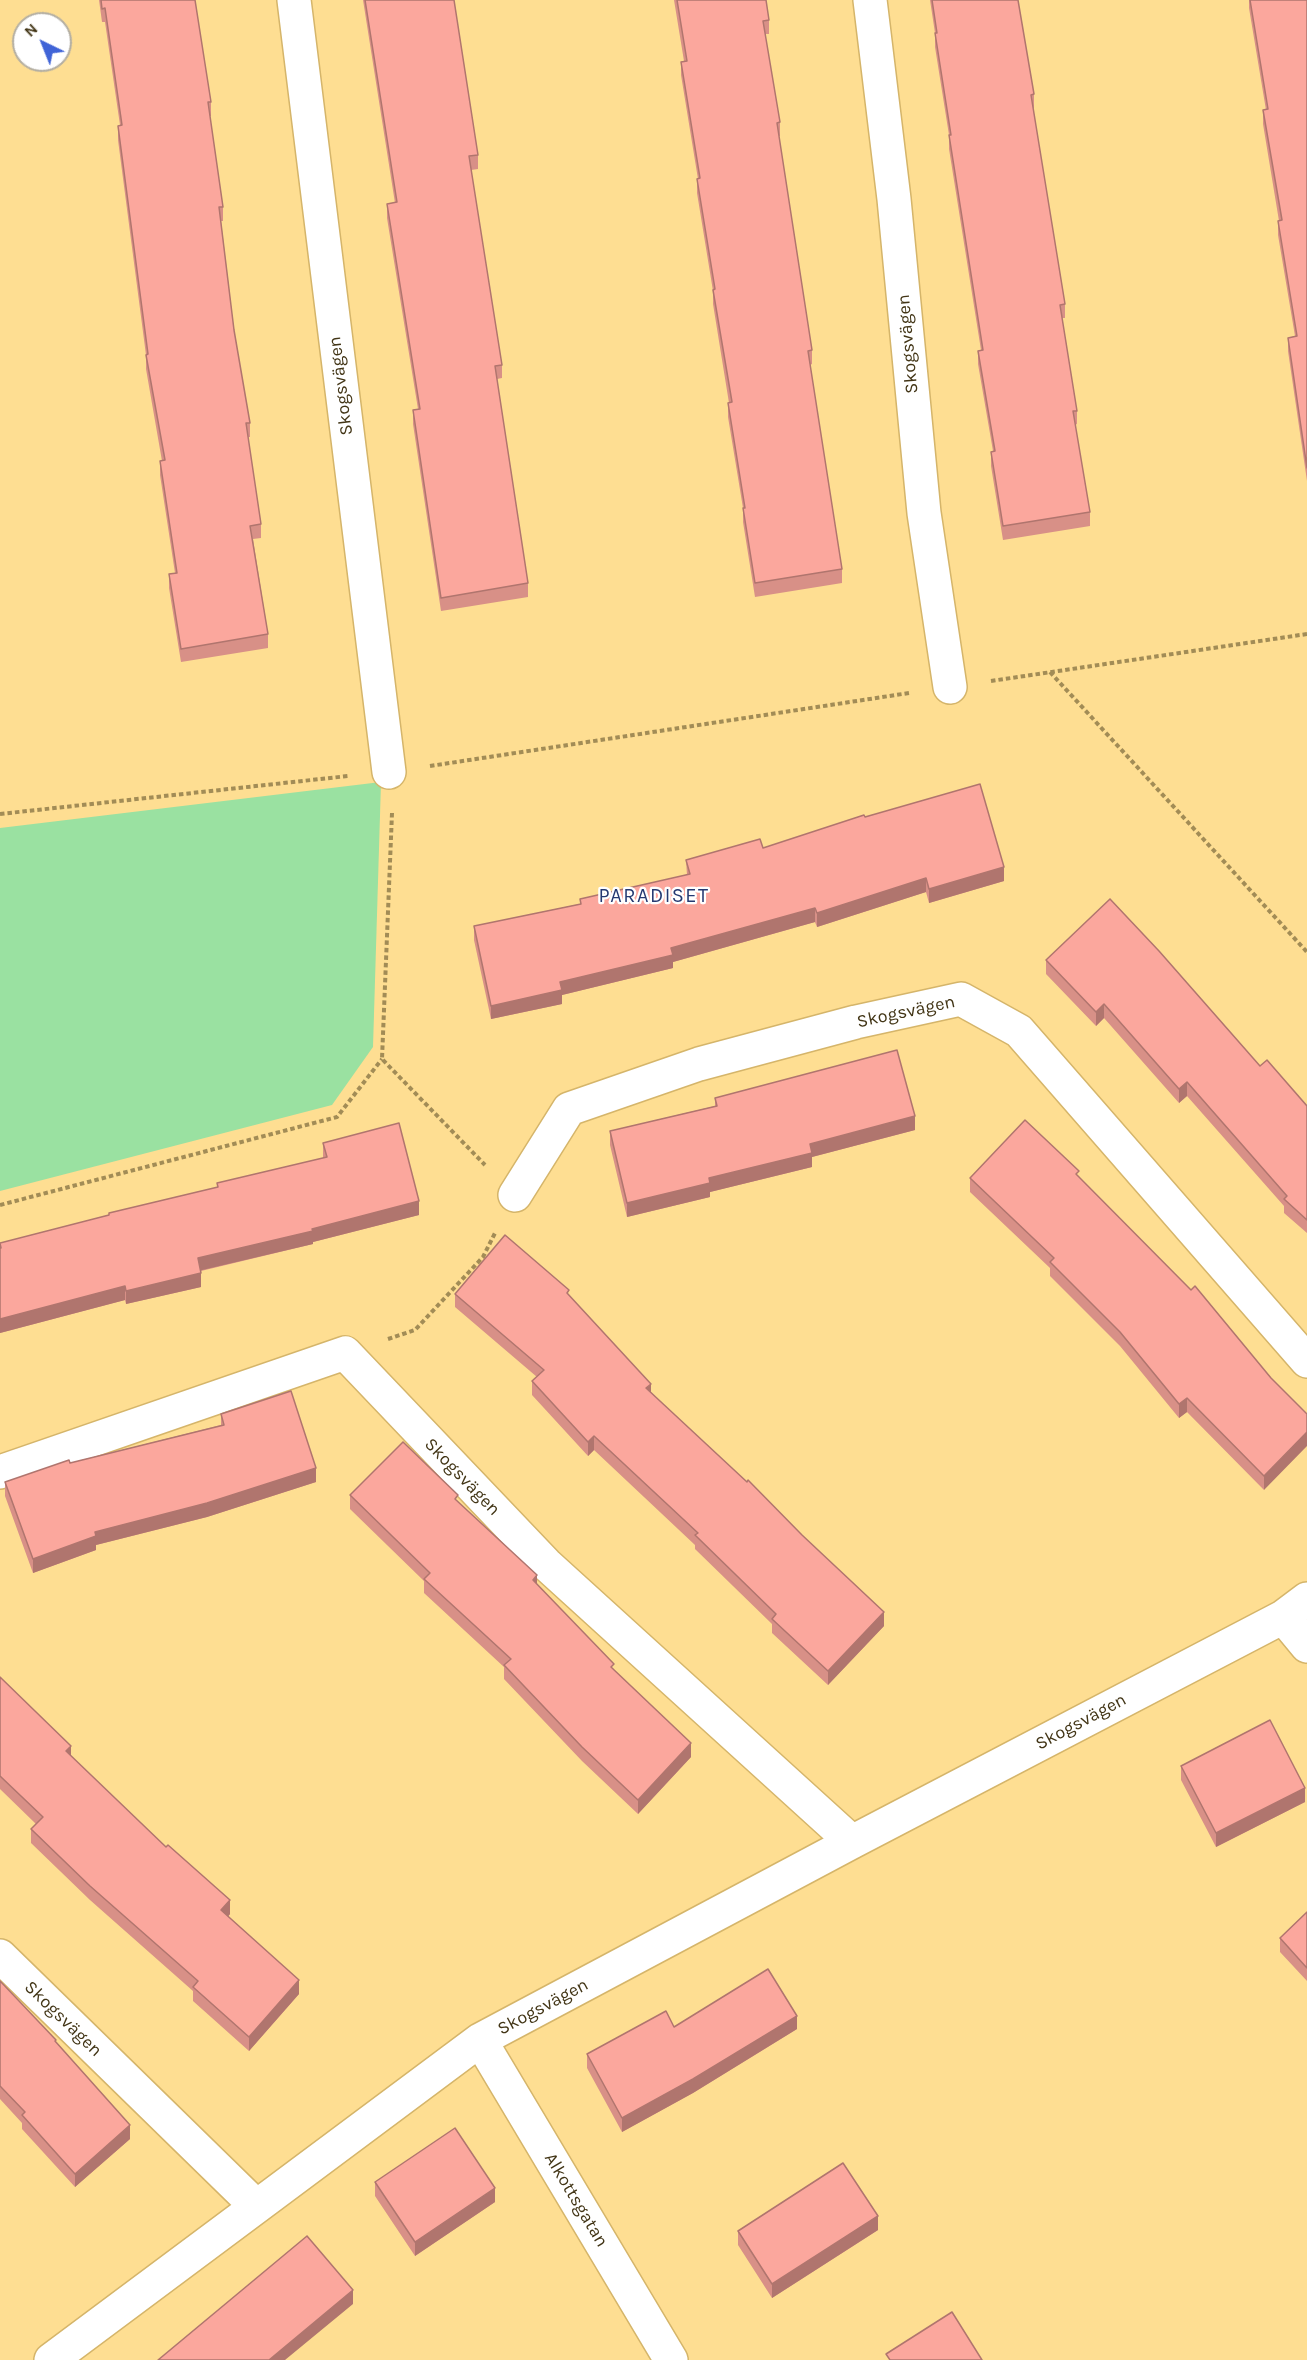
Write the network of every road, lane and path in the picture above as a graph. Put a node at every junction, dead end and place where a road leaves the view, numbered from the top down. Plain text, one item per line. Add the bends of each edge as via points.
1 (294, 0) edge
2 (870, 0) edge
3 (1307, 634) edge
4 (1050, 672) junction
5 (950, 687) junction
6 (388, 772) junction
7 (0, 813) edge
8 (1307, 952) edge
9 (382, 1059) junction
10 (514, 1195) junction
11 (0, 1205) edge
12 (345, 1353) junction
13 (1307, 1361) edge
14 (0, 1472) edge
15 (1295, 1608) edge
16 (1307, 1646) edge
17 (852, 1842) junction
18 (0, 1956) edge
19 (480, 2040) junction
20 (256, 2206) junction
21 (51, 2360) edge
22 (671, 2360) edge

1 - 6 street, Skogsvägen
2 - 5 street, Skogsvägen via 894,199 924,513
3 - 4 path
4 - 5 path
4 - 8 path
5 - 6 path
6 - 7 path
6 - 9 path via 392,811
9 - 10 path
9 - 11 path via 338,1117
10 - 12 path via 483,1257 415,1330
10 - 13 street, Skogsvägen via 569,1110 699,1064 856,1022 962,999 1019,1031
12 - 14 street
12 - 17 street, Skogsvägen via 546,1564
15 - 16 street
15 - 17 street, Skogsvägen
17 - 19 street, Skogsvägen
18 - 20 street, Skogsvägen
19 - 20 street, Skogsvägen
19 - 22 street, Alkottsgatan
20 - 21 street, Skogsvägen

